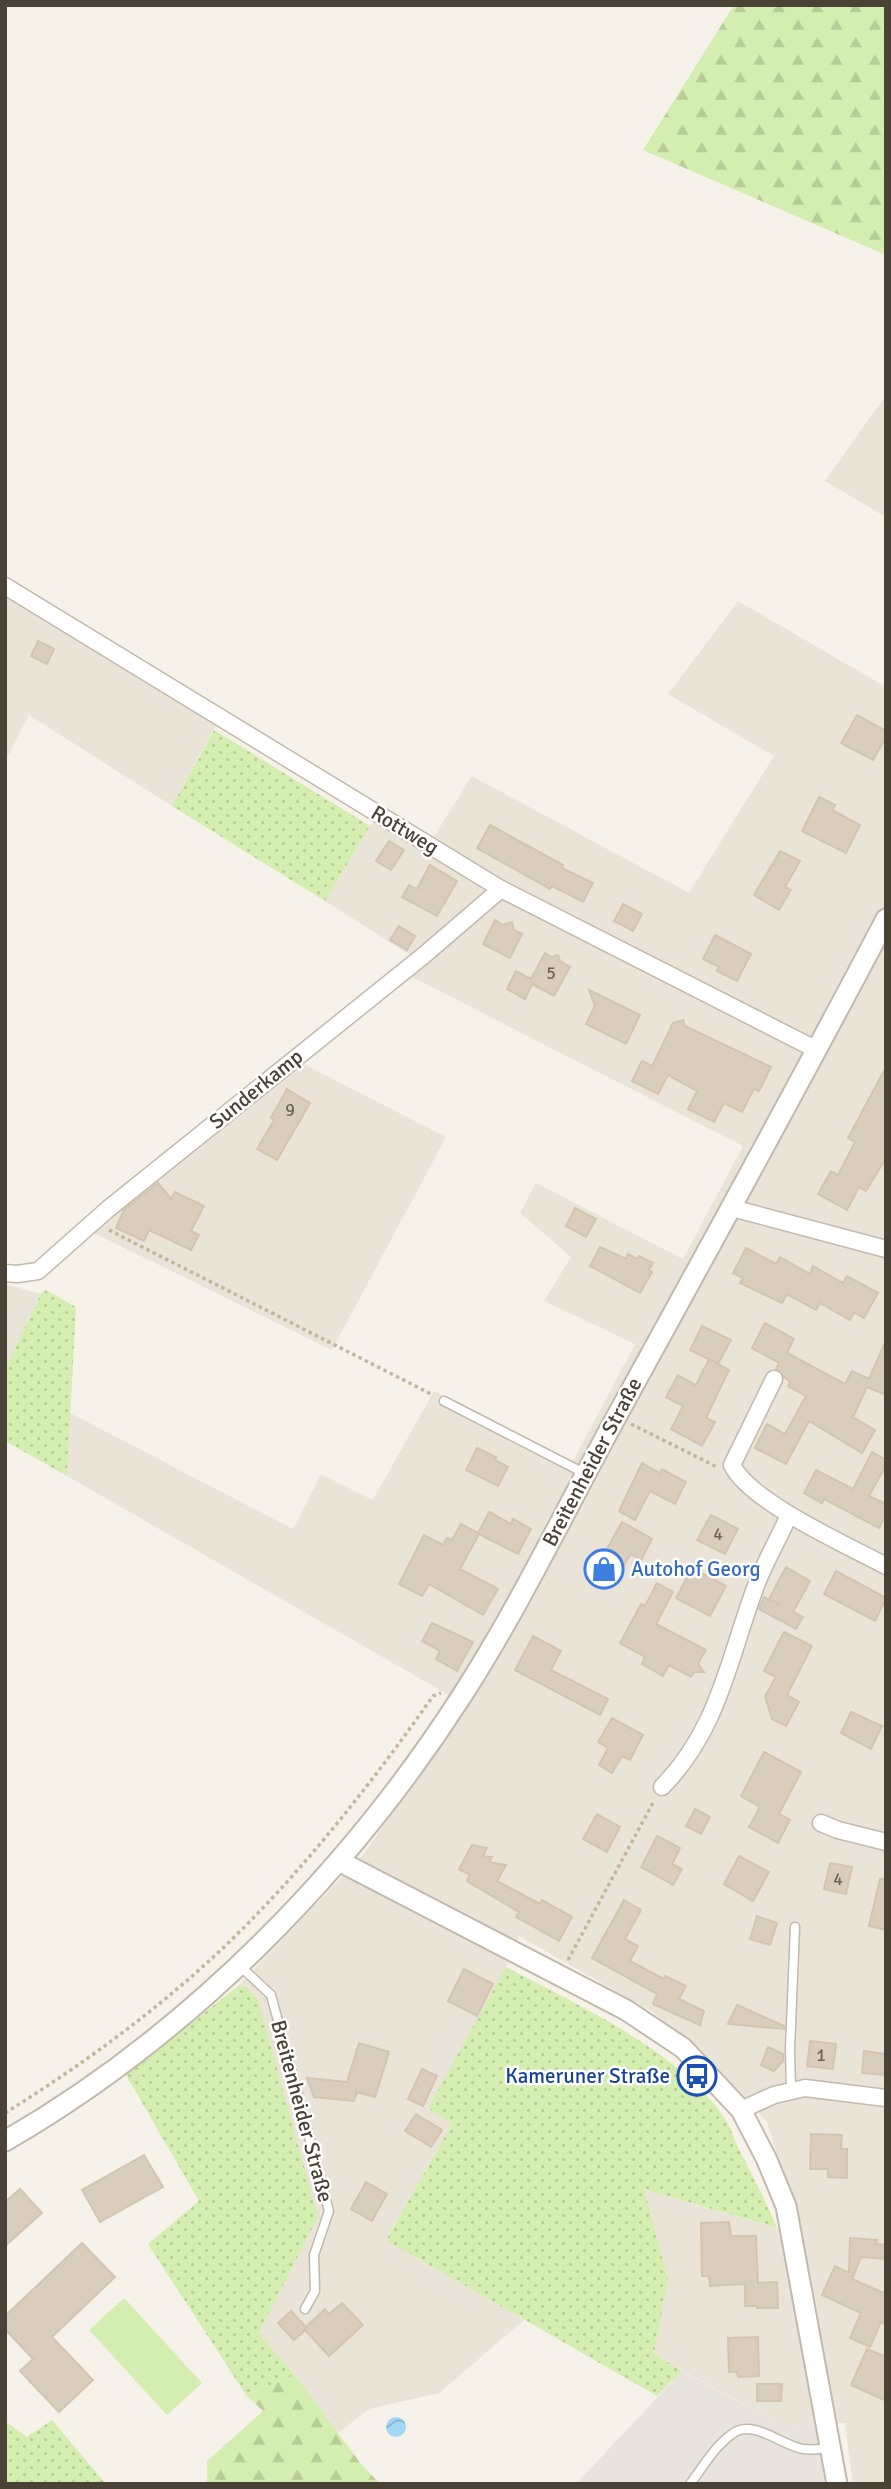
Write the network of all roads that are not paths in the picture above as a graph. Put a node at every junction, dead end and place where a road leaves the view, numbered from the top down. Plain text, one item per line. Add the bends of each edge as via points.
1 (5, 586) edge
2 (501, 889) junction
3 (886, 919) edge
4 (817, 1050) junction
5 (732, 1208) junction
6 (884, 1244) edge
7 (5, 1273) edge
8 (774, 1379) dead end
9 (443, 1401) road end
10 (585, 1474) junction
11 (789, 1515) junction
12 (886, 1566) edge
13 (663, 1787) road end
14 (821, 1823) dead end
15 (886, 1842) edge
16 (339, 1861) junction
17 (795, 1927) dead end
18 (239, 1965) junction
19 (791, 2091) junction
20 (886, 2098) edge
21 (741, 2110) junction
22 (5, 2141) edge
23 (304, 2309) dead end
24 (830, 2448) junction
25 (690, 2484) edge
26 (837, 2484) edge

1 - 2 street, Rottweg
2 - 4 street, Rottweg
2 - 7 street, Sunderkamp via 38,1271
3 - 4 street, Breitenheider Straße
4 - 5 street, Breitenheider Straße
5 - 6 street
5 - 10 street, Breitenheider Straße
8 - 11 street via 732,1465 738,1478
9 - 10 lane
10 - 16 street, Breitenheider Straße via 462,1695 404,1781
11 - 12 street
11 - 13 street via 757,1582 721,1694 684,1766
14 - 15 street
16 - 18 street, Breitenheider Straße
16 - 21 street via 626,2010 683,2049
17 - 19 lane
18 - 22 street, Breitenheider Straße via 102,2078
18 - 23 lane, Breitenheider Straße via 271,1996 329,2211 314,2255 315,2291
19 - 20 street via 805,2088
19 - 21 street
21 - 24 street via 786,2206
24 - 25 lane via 805,2449 746,2428 733,2433
24 - 26 street

